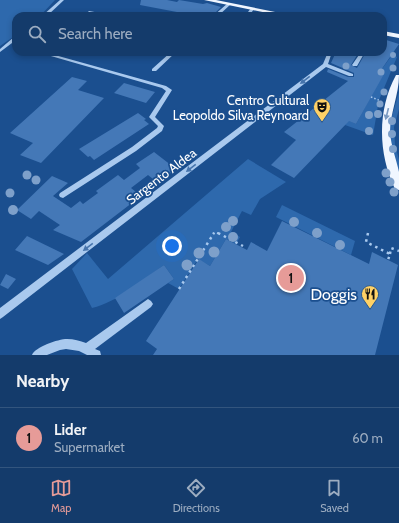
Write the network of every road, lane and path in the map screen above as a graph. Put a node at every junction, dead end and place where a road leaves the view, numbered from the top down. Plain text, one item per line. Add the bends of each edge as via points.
1 (62, 0) edge
2 (207, 0) edge
3 (221, 1) edge
4 (229, 4) junction
5 (252, 8) junction
6 (48, 12) edge
7 (220, 12) edge
8 (250, 12) edge
9 (272, 12) edge
10 (387, 34) edge
11 (399, 36) edge
12 (12, 41) edge
13 (8, 44) junction
14 (12, 45) edge
15 (0, 51) edge
16 (53, 56) edge
17 (170, 56) edge
18 (328, 56) edge
19 (361, 56) edge
20 (325, 65) junction
21 (356, 65) dead end
22 (154, 70) dead end
23 (350, 75) dead end
24 (399, 77) edge
25 (399, 186) edge
26 (64, 195) dead end
27 (368, 233) dead end
28 (243, 246) dead end
29 (399, 251) edge
30 (390, 254) junction
31 (388, 260) dead end
32 (179, 289) dead end
33 (148, 304) dead end
34 (0, 314) edge
35 (88, 348) junction
36 (37, 355) edge
37 (96, 355) edge

1 - 6 street
2 - 3 main road
3 - 4 main road
4 - 5 main road
4 - 7 street
5 - 8 street
5 - 9 main road
10 - 11 main road
12 - 13 street
13 - 14 street
13 - 15 street
16 - 26 street via 169,90 152,117 161,126 160,129
17 - 22 street
18 - 20 street
19 - 21 street
20 - 23 street
20 -> 34 street, Sargento Aldea
24 -> 25 main road via 387,112 385,130 387,151
27 - 30 path via 366,242
28 - 32 path via 215,232
29 - 30 path via 391,248
30 - 31 path
33 - 35 street
35 - 36 street via 72,343 55,345
35 - 37 street

